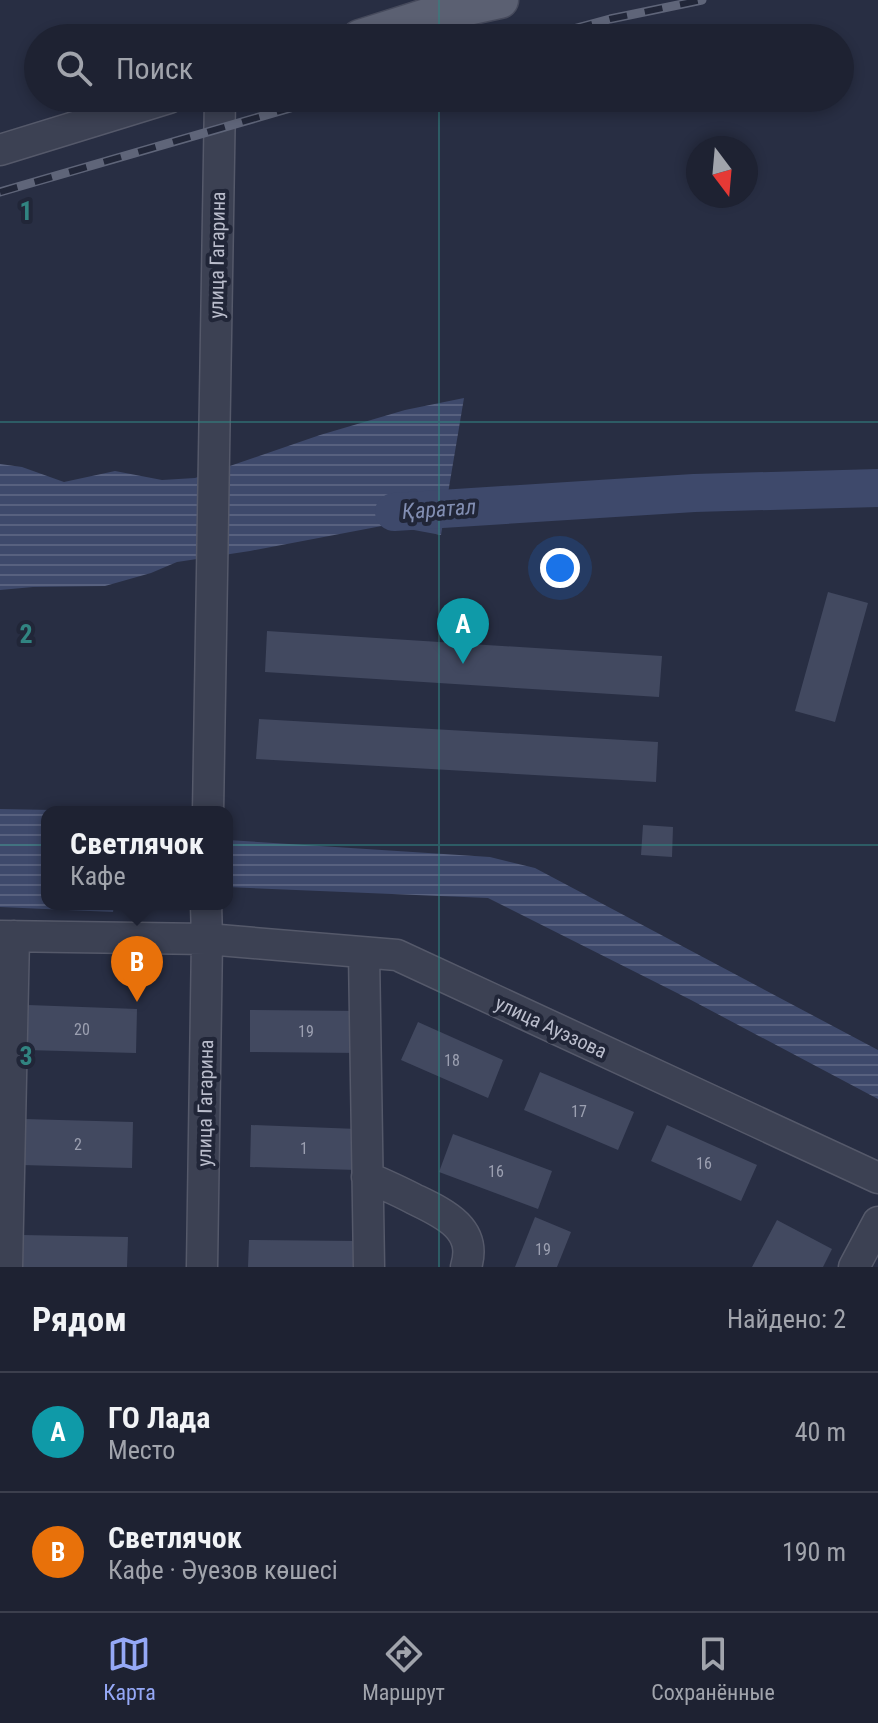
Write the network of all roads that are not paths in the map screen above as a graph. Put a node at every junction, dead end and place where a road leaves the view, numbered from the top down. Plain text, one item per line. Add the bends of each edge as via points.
1 (500, 0) edge
2 (404, 24) edge
3 (124, 112) edge
4 (220, 112) edge
5 (0, 150) edge
6 (208, 806) edge
7 (206, 910) edge
8 (7, 936) edge
9 (207, 939) junction
10 (364, 953) junction
11 (367, 1177) junction
12 (878, 1178) edge
13 (878, 1222) edge
14 (7, 1267) edge
15 (202, 1267) edge
16 (369, 1267) edge
17 (466, 1267) edge
18 (854, 1267) edge

1 - 2 main road
3 - 5 street
4 - 6 street, улица Гагарина
7 - 9 street, улица Гагарина
8 - 9 street, улица Ауэзова
8 - 14 street
9 - 10 street, улица Ауэзова
9 - 15 street, улица Гагарина
10 - 11 street
10 - 12 street, улица Ауэзова via 397,955
11 - 16 street
11 - 17 street via 447,1214 464,1233 470,1255
13 - 18 street

